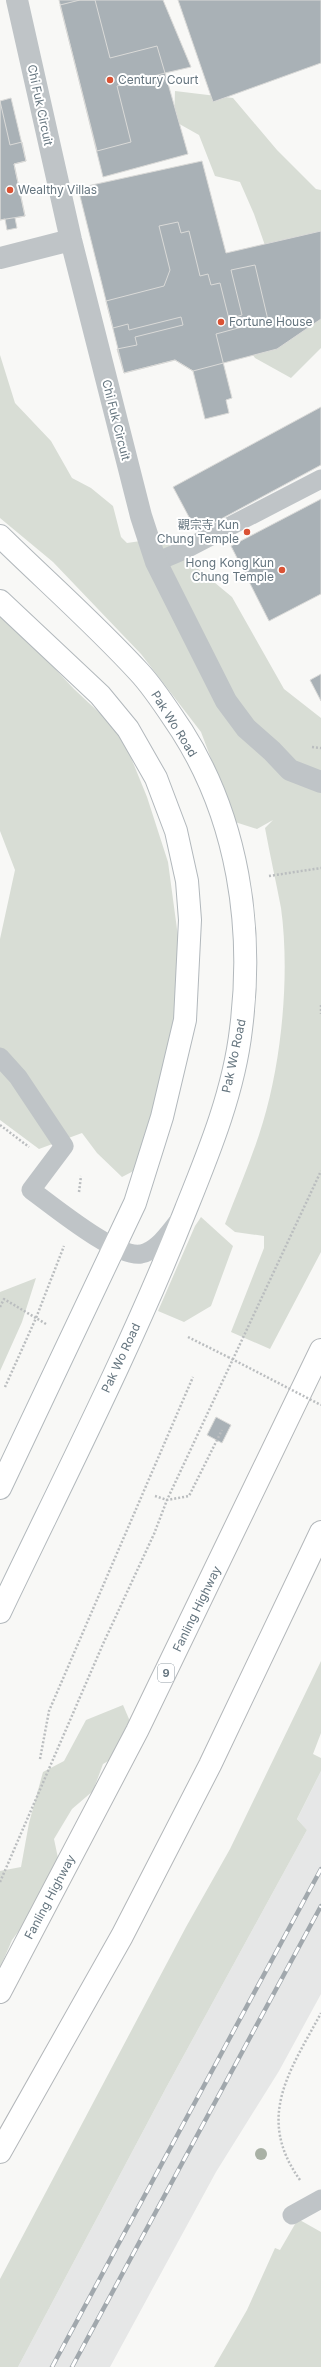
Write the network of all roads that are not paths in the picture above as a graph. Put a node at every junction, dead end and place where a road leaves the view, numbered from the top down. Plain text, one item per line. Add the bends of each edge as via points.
1 (17, 0) edge
2 (71, 240) junction
3 (0, 258) edge
4 (321, 479) edge
5 (0, 536) edge
6 (156, 562) junction
7 (0, 601) edge
8 (290, 770) junction
9 (321, 772) edge
10 (321, 782) edge
11 (0, 1057) edge
12 (184, 1216) junction
13 (114, 1247) junction
14 (321, 1350) edge
15 (0, 1488) edge
16 (321, 1532) edge
17 (0, 1612) edge
18 (0, 1992) edge
19 (0, 2152) edge
20 (318, 2200) edge
21 (292, 2215) dead end

1 - 2 street, Chi Fuk Circuit
2 - 3 street
2 - 6 street, Chi Fuk Circuit via 141,516
4 - 6 lane
5 - 12 main road, Pak Wo Road via 141,674 183,733 208,781 228,830 238,875 244,930 246,980 241,1032 228,1091
6 - 8 street, Chi Fuk Circuit via 226,701 246,728
7 - 13 main road via 100,695 128,729 156,778 176,831 187,881 190,920 185,1020 162,1117 137,1197
8 - 9 lane
8 - 10 street, Chi Fuk Circuit
11 - 13 lane via 18,1077 64,1146 31,1190
12 - 13 lane via 151,1250 141,1254 128,1254
12 - 17 main road, Pak Wo Road via 156,1283
13 - 15 main road
14 - 18 main road, Fanling Highway / 9 via 137,1731
16 - 19 main road via 202,1779 122,1936
20 - 21 lane

